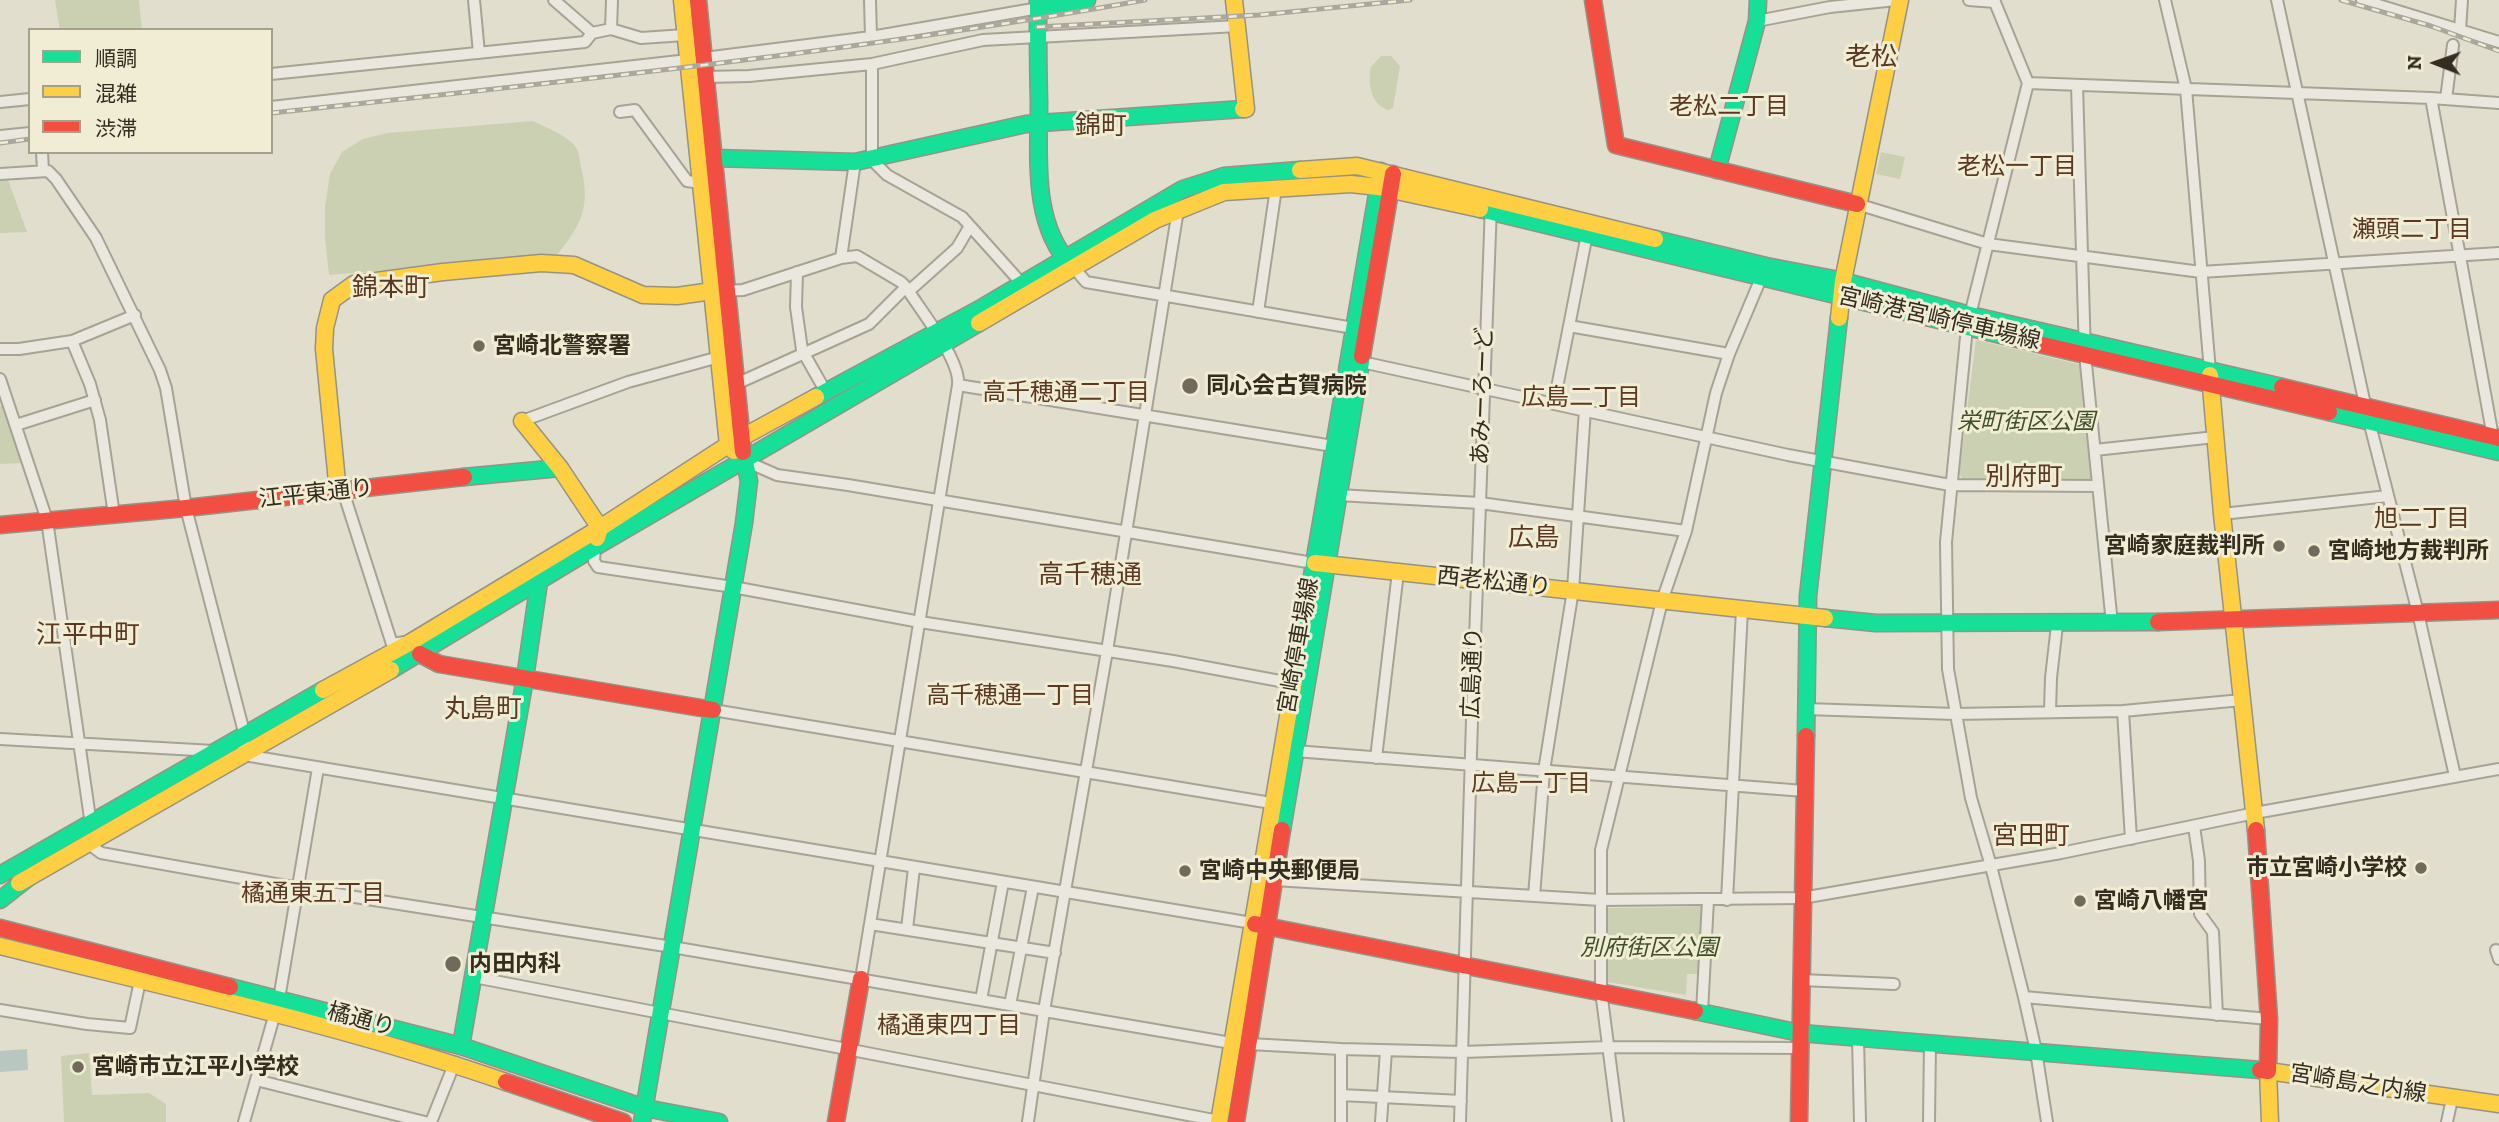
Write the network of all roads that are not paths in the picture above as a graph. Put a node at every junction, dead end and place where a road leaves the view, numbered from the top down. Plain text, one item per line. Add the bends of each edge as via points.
1 (474, 0) edge
2 (554, 0) edge
3 (612, 0) edge
4 (682, 0) edge
5 (698, 0) edge
6 (870, 0) edge
7 (1087, 0) edge
8 (1234, 0) edge
9 (1593, 0) edge
10 (1758, 0) edge
11 (1898, 0) edge
12 (1969, 0) edge
13 (2165, 0) edge
14 (2277, 0) edge
15 (2362, 0) edge
16 (2462, 0) edge
17 (1994, 1) edge
18 (1039, 4) edge
19 (1757, 22) junction
20 (1237, 26) junction
21 (611, 29) junction
22 (2460, 30) junction
23 (592, 33) junction
24 (685, 35) junction
25 (1038, 36) junction
26 (871, 37) junction
27 (2499, 42) edge
28 (2453, 45) dead end
29 (479, 53) junction
30 (696, 59) junction
31 (872, 64) junction
32 (273, 75) edge
33 (706, 76) junction
34 (2028, 83) junction
35 (2077, 85) junction
36 (2186, 89) junction
37 (2298, 93) junction
38 (2431, 98) junction
39 (28, 99) edge
40 (2446, 99) junction
41 (0, 102) edge
42 (2499, 103) edge
43 (273, 107) edge
44 (620, 112) dead end
45 (1038, 123) junction
46 (28, 133) edge
47 (0, 136) edge
48 (42, 154) edge
49 (714, 158) junction
50 (872, 160) junction
51 (855, 162) junction
52 (1717, 170) junction
53 (43, 171) junction
54 (0, 174) edge
55 (1386, 180) junction
56 (701, 183) junction
57 (1276, 188) junction
58 (1491, 204) junction
59 (1857, 204) junction
60 (1178, 210) junction
61 (970, 226) junction
62 (1588, 229) junction
63 (1988, 244) junction
64 (2499, 253) edge
65 (2460, 256) junction
66 (2082, 257) junction
67 (841, 258) junction
68 (1070, 263) junction
69 (2335, 264) junction
70 (1764, 271) junction
71 (797, 272) junction
72 (2201, 272) junction
73 (1023, 285) junction
74 (908, 289) junction
75 (1842, 289) junction
76 (720, 291) junction
77 (1165, 295) junction
78 (1258, 312) junction
79 (135, 315) junction
80 (1969, 321) junction
81 (1569, 326) junction
82 (1359, 329) junction
83 (939, 338) junction
84 (72, 341) junction
85 (2084, 347) junction
86 (0, 349) edge
87 (1730, 354) junction
88 (804, 355) junction
89 (719, 357) junction
90 (1354, 360) junction
91 (2210, 377) junction
92 (0, 379) edge
93 (736, 384) junction
94 (958, 385) junction
95 (1484, 388) junction
96 (827, 394) junction
97 (94, 400) junction
98 (1554, 403) junction
99 (1585, 409) junction
100 (1144, 415) junction
101 (2368, 415) junction
102 (522, 421) joint
103 (16, 425) junction
104 (1705, 437) junction
105 (2215, 437) junction
106 (736, 442) junction
107 (2497, 443) edge
108 (1339, 447) junction
109 (2095, 450) junction
110 (743, 460) junction
111 (1823, 462) junction
112 (560, 468) junction
113 (1950, 485) junction
114 (2098, 486) junction
115 (1332, 491) junction
116 (340, 492) junction
117 (2388, 496) junction
118 (939, 501) junction
119 (1480, 503) junction
120 (186, 508) junction
121 (2222, 514) junction
122 (114, 515) junction
123 (1578, 515) junction
124 (47, 520) junction
125 (0, 525) edge
126 (600, 528) junction
127 (1686, 531) junction
128 (1125, 532) junction
129 (595, 547) junction
130 (1319, 564) junction
131 (1398, 572) junction
132 (1477, 580) junction
133 (539, 582) junction
134 (733, 587) junction
135 (1573, 590) junction
136 (1662, 601) junction
137 (1742, 610) junction
138 (2499, 610) edge
139 (2418, 613) junction
140 (1807, 617) junction
141 (2234, 619) junction
142 (920, 622) junction
143 (1946, 624) junction
144 (2112, 624) junction
145 (2057, 625) junction
146 (415, 648) junction
147 (1107, 651) junction
148 (525, 678) junction
149 (1299, 684) junction
150 (2242, 700) junction
151 (1806, 709) junction
152 (713, 710) junction
153 (2050, 711) junction
154 (2123, 711) junction
155 (1955, 713) junction
156 (244, 736) junction
157 (0, 739) edge
158 (900, 742) junction
159 (79, 743) junction
160 (1295, 751) junction
161 (216, 752) junction
162 (242, 755) junction
163 (1376, 758) junction
164 (1470, 766) junction
165 (318, 768) junction
166 (2499, 769) edge
167 (1544, 771) junction
168 (1085, 774) junction
169 (2455, 776) junction
170 (1618, 777) junction
171 (1733, 786) junction
172 (1804, 791) junction
173 (504, 798) junction
174 (1280, 804) junction
175 (2255, 813) junction
176 (91, 825) junction
177 (2194, 826) junction
178 (692, 830) junction
179 (2131, 839) junction
180 (89, 844) junction
181 (881, 863) junction
182 (1992, 866) junction
183 (914, 868) junction
184 (0, 875) edge
185 (28, 878) junction
186 (1274, 880) junction
187 (1003, 882) junction
188 (1033, 887) junction
189 (298, 888) junction
190 (1466, 891) junction
191 (1065, 892) junction
192 (0, 893) edge
193 (1534, 896) junction
194 (1802, 898) junction
195 (0, 900) edge
196 (1600, 900) junction
197 (1708, 900) junction
198 (1727, 900) junction
199 (484, 917) junction
200 (870, 924) junction
201 (1259, 924) junction
202 (3, 927) edge
203 (906, 929) junction
204 (992, 942) junction
205 (0, 946) edge
206 (671, 947) junction
207 (1021, 948) junction
208 (1055, 953) junction
209 (1464, 964) junction
210 (474, 977) junction
211 (860, 979) junction
212 (1801, 980) junction
213 (140, 981) junction
214 (1894, 985) dead end
215 (1601, 992) junction
216 (2024, 997) junction
217 (981, 1000) junction
218 (1010, 1005) junction
219 (277, 1007) junction
220 (0, 1010) edge
221 (1044, 1011) junction
222 (1702, 1012) junction
223 (661, 1013) junction
224 (2217, 1015) junction
225 (2269, 1019) junction
226 (1858, 1039) junction
227 (1800, 1041) junction
228 (1231, 1043) junction
229 (1248, 1044) junction
230 (1930, 1044) junction
231 (461, 1046) junction
232 (1608, 1047) junction
233 (1341, 1049) junction
234 (849, 1050) junction
235 (1386, 1051) junction
236 (2036, 1051) junction
237 (1462, 1052) junction
238 (454, 1064) junction
239 (2268, 1071) junction
240 (256, 1080) junction
241 (1032, 1085) junction
242 (1341, 1095) junction
243 (1382, 1098) junction
244 (2452, 1099) junction
245 (1461, 1101) junction
246 (2499, 1104) edge
247 (643, 1115) edge
248 (244, 1122) edge
249 (425, 1122) edge
250 (431, 1122) edge
251 (623, 1122) edge
252 (719, 1122) edge
253 (836, 1122) edge
254 (1028, 1122) edge
255 (1225, 1122) edge
256 (1341, 1122) edge
257 (1381, 1122) edge
258 (1460, 1122) edge
259 (1618, 1122) edge
260 (1799, 1122) edge
261 (1860, 1122) edge
262 (1929, 1122) edge
263 (2047, 1122) edge
264 (2270, 1122) edge
265 (2447, 1122) edge

1 - 29 street
2 - 23 street
3 - 21 street
4 - 24 main road
5 - 30 main road
6 - 26 street
7 - 18 main road
8 - 20 main road
9 - 52 main road via 1616,145
10 - 19 main road
11 - 19 street via 1830,7
11 - 59 main road
12 - 17 street
13 - 36 street
14 - 37 street
15 - 22 street
16 - 22 street
17 - 34 street
18 - 25 main road
18 - 26 street
19 - 52 main road
20 - 25 street
20 - 45 main road via 1246,109
21 - 23 street
21 - 24 street via 641,38
22 - 27 street
23 - 29 street via 585,43
24 - 30 main road
25 - 31 street via 983,40
25 - 45 main road
26 - 30 street
28 - 40 street
29 - 32 street
30 - 33 main road
30 - 43 street
30 - 56 main road
31 - 33 street
31 - 50 street
33 - 49 main road
34 - 35 street
34 - 63 street
35 - 36 street
35 - 66 street
36 - 37 street
36 - 72 street
37 - 38 street
37 - 69 street
38 - 40 street
38 - 65 street
39 - 41 street
40 - 42 street
44 - 56 street via 635,110 687,181
45 - 50 main road
45 - 68 main road via 1042,203 1048,226
46 - 47 street
48 - 53 street
49 - 51 main road
49 - 56 street
49 - 76 main road
50 - 51 main road
50 - 61 street via 887,175
51 - 67 street
52 - 59 main road
53 - 54 street
53 - 79 street via 56,179 96,238
55 - 57 main road
55 - 58 main road, 宮崎港宮崎停車場線
55 - 68 main road via 1357,166 1224,176 1182,189
55 - 82 main road, 宮崎停車場線
56 - 76 main road
57 - 60 main road via 1224,192
57 - 78 street
58 - 62 main road, 宮崎港宮崎停車場線
58 - 95 street, あみーろーど
59 - 63 street
59 - 75 main road
60 - 68 main road
60 - 77 street
61 - 73 street
61 - 74 street via 957,248
62 - 70 main road, 宮崎港宮崎停車場線
62 - 81 street
63 - 66 street
63 - 80 street
64 - 65 street
65 - 69 street
65 - 107 street
66 - 72 street
66 - 85 street
67 - 71 street
67 - 74 street via 857,256
68 - 73 main road
68 - 77 street via 1086,282
68 - 83 main road
69 - 72 street
69 - 101 street
70 - 75 main road, 宮崎港宮崎停車場線
70 - 87 street
71 - 76 street via 743,290
71 - 88 street via 796,307
72 - 91 street
73 - 83 main road
74 - 83 street
74 - 88 street via 869,324
75 - 80 main road, 宮崎港宮崎停車場線
75 - 111 main road
76 - 89 main road
76 - 93 main road
76 - 116 main road via 643,295 574,265 541,263 354,284 332,300 325,328
77 - 78 street
77 - 100 street
78 - 82 street
79 - 84 street
79 - 120 street via 166,388
80 - 85 main road, 宮崎港宮崎停車場線
80 - 113 street
81 - 87 street
81 - 98 street
82 - 90 main road, 宮崎停車場線
83 - 94 street via 957,371
83 - 96 main road
83 - 110 main road
84 - 86 street
84 - 97 street
85 - 91 main road, 宮崎港宮崎停車場線
85 - 109 street
87 - 104 street
88 - 93 street
88 - 96 street
89 - 102 street via 628,382
89 - 106 main road
90 - 95 street
90 - 108 main road, 宮崎停車場線
91 - 101 main road, 宮崎港宮崎停車場線
91 - 105 main road
92 - 103 street
93 - 106 main road
94 - 100 street
94 - 118 street
95 - 98 street
95 - 119 street, あみーろーど
96 - 106 main road
97 - 103 street
97 - 122 street
98 - 99 street
99 - 104 street
99 - 123 street
100 - 108 street
100 - 128 street
101 - 107 main road, 宮崎港宮崎停車場線
101 - 117 street
102 - 112 main road
103 - 124 street
104 - 111 street
104 - 127 street
105 - 109 street
105 - 121 main road
106 - 110 main road
106 - 126 main road
108 - 115 main road, 宮崎停車場線
109 - 114 street
110 - 118 street via 777,475
110 - 129 main road
110 - 134 main road via 749,481
111 - 113 street
111 - 140 main road
112 - 116 main road, 江平東通り
112 - 126 main road
113 - 114 street
113 - 143 street
114 - 144 street
115 - 119 street
115 - 130 main road, 宮崎停車場線
116 - 120 main road, 江平東通り
116 - 146 street via 392,644
117 - 121 street
117 - 139 street
118 - 128 street
118 - 142 street
119 - 123 street
119 - 132 street, あみーろーど
120 - 122 main road, 江平東通り
120 - 156 street
121 - 141 main road
122 - 124 main road, 江平東通り
123 - 127 street
123 - 135 street
124 - 125 main road, 江平東通り
124 - 159 street
126 - 129 main road
126 - 146 main road
127 - 136 street
128 - 130 street
128 - 147 street
129 - 133 main road
129 - 134 street via 598,567
130 - 131 main road, 西老松通り
130 - 149 main road, 宮崎停車場線
131 - 132 main road, 西老松通り
131 - 163 street
132 - 135 main road, 西老松通り
132 - 164 street, 広島通り
133 - 146 main road
133 - 148 main road
134 - 142 street
134 - 152 main road
135 - 136 main road, 西老松通り
135 - 167 street
136 - 137 main road, 西老松通り
136 - 170 street
137 - 140 main road, 西老松通り
137 - 171 street
138 - 139 main road, 西老松通り
139 - 141 main road, 西老松通り
139 - 169 street
140 - 143 main road, 西老松通り
140 - 151 main road
141 - 144 main road, 西老松通り
141 - 150 main road
142 - 147 street
142 - 158 street
143 - 145 main road, 西老松通り
143 - 155 street
144 - 145 main road, 西老松通り
145 - 153 street
146 - 148 main road via 439,664
146 - 156 main road
146 - 162 main road
147 - 149 street
147 - 168 street
148 - 152 main road
148 - 173 main road
149 - 160 main road, 宮崎停車場線
149 - 174 main road, 宮崎停車場線
150 - 154 street
150 - 175 main road
151 - 155 street
151 - 172 main road
152 - 158 street
152 - 178 main road
153 - 154 street
153 - 155 street
154 - 179 street
155 - 182 street via 1971,798
156 - 161 main road
156 - 162 street
157 - 159 street
158 - 168 street
158 - 181 street
159 - 161 street
159 - 176 street
160 - 163 street
160 - 174 main road, 宮崎停車場線
161 - 162 street
161 - 176 main road
162 - 165 street
162 - 180 main road
163 - 164 street
164 - 167 street
164 - 190 street, 広島通り
165 - 173 street
165 - 189 street
166 - 169 street
167 - 170 street
167 - 193 street
168 - 174 street
168 - 191 street
169 - 175 street
170 - 171 street
170 - 196 street via 1601,850
171 - 172 street
171 - 198 street
172 - 194 main road
173 - 178 street
173 - 199 main road
174 - 186 main road, 宮崎停車場線
174 - 201 main road, 宮崎停車場線
175 - 177 street
175 - 225 main road
176 - 184 main road
177 - 179 street
177 - 224 street via 2200,914 2213,932
178 - 181 street
178 - 206 main road
179 - 182 street
180 - 185 main road
180 - 189 street via 101,853
181 - 183 street
181 - 200 street
182 - 194 street
182 - 216 street
183 - 187 street
183 - 203 street
185 - 192 main road
185 - 195 main road
186 - 190 street
186 - 201 main road, 宮崎停車場線
187 - 188 street
187 - 204 street
188 - 191 street
188 - 207 street
189 - 199 street
189 - 219 street
190 - 193 street
190 - 209 street, 広島通り
191 - 201 street
191 - 208 street
193 - 196 street
194 - 198 street
194 - 212 main road
196 - 197 street
196 - 215 street
197 - 198 street
197 - 222 street
199 - 206 street
199 - 210 main road
200 - 203 street
200 - 211 street
201 - 209 main road
201 - 228 main road, 宮崎停車場線
201 - 229 main road, 宮崎停車場線
202 - 219 main road, 橘通り
203 - 204 street
204 - 207 street
204 - 217 street
205 - 213 main road, 橘通り
206 - 211 street
206 - 223 main road
207 - 208 street
207 - 218 street
208 - 221 street
209 - 215 main road
209 - 237 street, 広島通り
210 - 223 street
210 - 231 main road
211 - 217 street
211 - 234 main road
212 - 214 street
212 - 227 main road
213 - 219 main road, 橘通り
213 - 220 street via 130,1028
215 - 222 main road
215 - 232 street
216 - 224 street
216 - 236 street
217 - 218 street
218 - 221 street
219 - 231 main road, 橘通り
219 - 238 main road, 橘通り
219 - 240 street
221 - 228 street
221 - 241 street
222 - 227 main road
223 - 234 street
223 - 247 main road
224 - 225 street
225 - 239 main road
226 - 227 main road
226 - 230 main road
226 - 261 street
227 - 232 street
227 - 260 main road
228 - 229 street
228 - 255 main road, 宮崎停車場線
229 - 233 street
229 - 255 main road, 宮崎停車場線
230 - 236 main road
230 - 262 street
231 - 238 street
231 - 247 main road, 橘通り
232 - 237 street
232 - 259 street
233 - 235 street
233 - 242 street
234 - 241 street
234 - 253 main road
235 - 237 street
235 - 243 street
236 - 239 main road
236 - 263 street
237 - 245 street, 広島通り
238 - 250 street
238 - 251 main road, 橘通り
239 - 244 main road, 宮崎島之内線
239 - 264 main road, 宮崎島之内線
240 - 248 street
240 - 249 street
241 - 254 street
241 - 255 street
242 - 243 street
242 - 256 street
243 - 245 street
243 - 257 street
244 - 246 main road, 宮崎島之内線
244 - 265 street
245 - 258 street, 広島通り
247 - 252 main road, 橘通り

